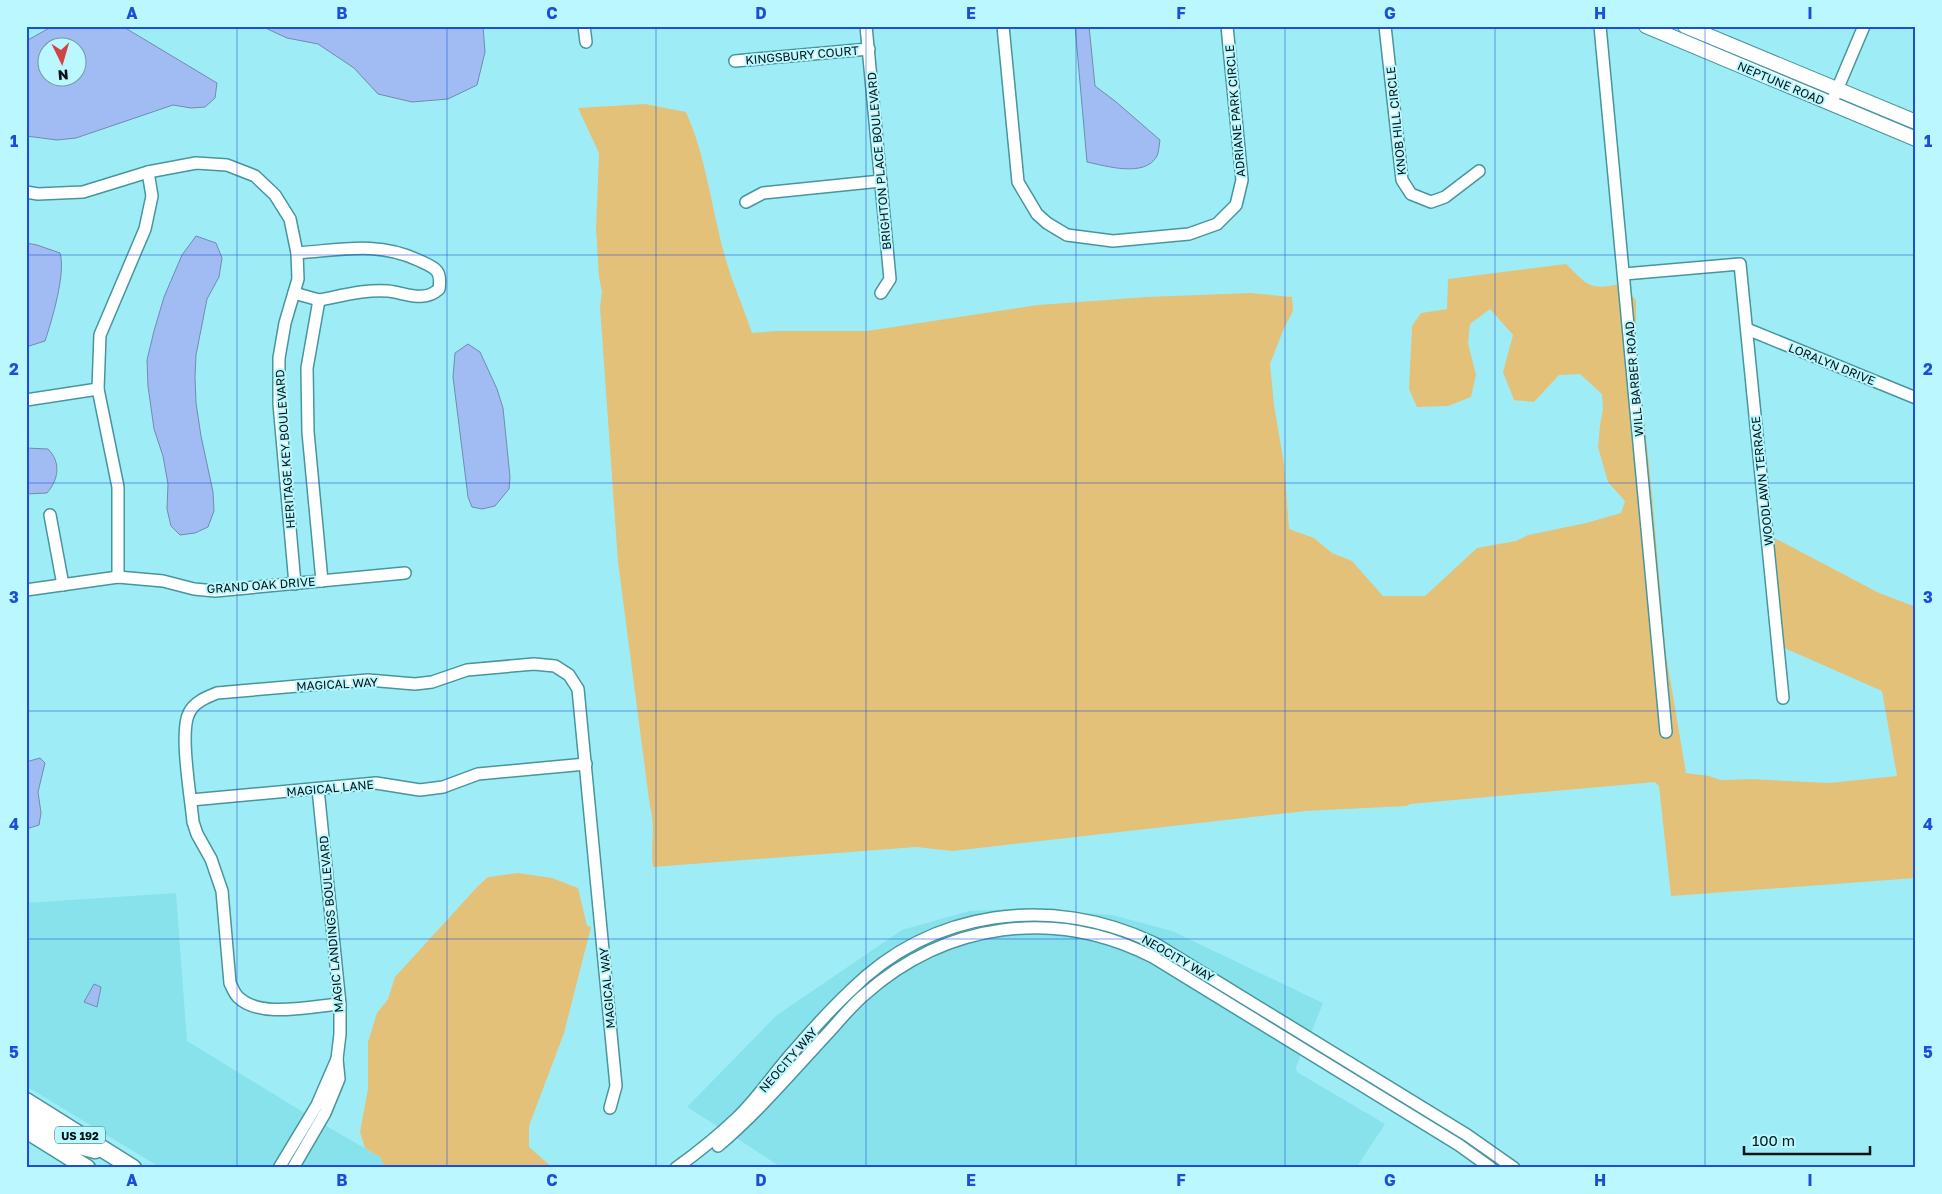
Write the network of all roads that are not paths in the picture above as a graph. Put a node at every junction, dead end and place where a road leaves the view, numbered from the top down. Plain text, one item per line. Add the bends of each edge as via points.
1 (584, 26) edge
2 (866, 26) edge
3 (1003, 26) edge
4 (1227, 26) edge
5 (1385, 26) edge
6 (1600, 26) edge
7 (1646, 26) edge
8 (1685, 26) edge
9 (1864, 26) edge
10 (586, 42) dead end
11 (869, 49) junction
12 (734, 61) dead end
13 (1838, 89) junction
14 (1832, 104) junction
15 (1916, 122) edge
16 (1916, 139) edge
17 (1479, 171) dead end
18 (148, 172) junction
19 (881, 181) junction
20 (26, 192) edge
21 (746, 202) dead end
22 (298, 253) junction
23 (1624, 274) junction
24 (294, 293) junction
25 (882, 293) dead end
26 (319, 300) junction
27 (1747, 329) junction
28 (98, 390) junction
29 (1916, 398) edge
30 (26, 400) edge
31 (50, 515) dead end
32 (405, 573) dead end
33 (118, 576) junction
34 (322, 581) junction
35 (295, 584) junction
36 (63, 585) junction
37 (26, 590) edge
38 (1783, 698) dead end
39 (1666, 732) dead end
40 (586, 764) junction
41 (318, 789) junction
42 (191, 800) junction
43 (1106, 924) junction
44 (1101, 936) junction
45 (340, 1004) junction
46 (1273, 1015) junction
47 (1267, 1028) junction
48 (337, 1059) junction
49 (26, 1101) edge
50 (610, 1108) dead end
51 (26, 1116) edge
52 (26, 1130) edge
53 (110, 1153) junction
54 (87, 1168) edge
55 (133, 1168) edge
56 (279, 1168) edge
57 (293, 1168) edge
58 (676, 1168) edge
59 (689, 1168) edge
60 (1491, 1168) edge
61 (1514, 1168) edge

1 - 10 street
2 - 11 street, BRIGHTON PLACE BOULEVARD
3 - 4 street, ADRIANE PARK CIRCLE via 1018,182 1037,214 1067,235 1113,241 1189,234 1217,224 1236,205 1242,180
5 - 17 street, KNOB HILL CIRCLE via 1402,180 1406,187 1411,194 1431,202 1446,197
6 - 23 street, WILL BARBER ROAD
7 - 14 main road, NEPTUNE ROAD
8 - 13 main road, NEPTUNE ROAD
9 - 13 street
11 - 12 street, KINGSBURY COURT
11 - 19 street, BRIGHTON PLACE BOULEVARD
13 - 14 street
13 - 15 main road, NEPTUNE ROAD
14 - 16 main road, NEPTUNE ROAD
18 - 20 street, HERITAGE KEY BOULEVARD via 83,192
18 - 22 street, HERITAGE KEY BOULEVARD via 196,163 227,165 255,176 275,195 290,219
18 - 28 street via 152,196 145,229 100,335
19 - 21 street via 763,193
19 - 25 street, BRIGHTON PLACE BOULEVARD via 890,279
22 - 24 street, HERITAGE KEY BOULEVARD via 298,279
22 - 26 street via 371,247 401,252 436,268 441,278 439,290 432,296 387,291
23 - 27 street, WOODLAWN TERRACE via 1740,264
23 - 39 street, WILL BARBER ROAD
24 - 26 street
24 - 35 street, HERITAGE KEY BOULEVARD via 279,358 279,394
26 - 34 street via 307,368 308,432
27 - 29 street, LORALYN DRIVE
27 - 38 street, WOODLAWN TERRACE
28 - 30 street
28 - 33 street via 118,487
31 - 36 street
32 - 34 street, GRAND OAK DRIVE
33 - 35 street, GRAND OAK DRIVE via 215,591
33 - 36 street, GRAND OAK DRIVE
34 - 35 street, GRAND OAK DRIVE
36 - 37 street, GRAND OAK DRIVE
40 - 41 street, MAGICAL LANE via 478,774 443,787 420,790 376,783
40 - 42 street, MAGICAL WAY via 578,689 570,676 555,666 534,664 467,670 432,682 414,684 368,680 217,692 199,701 189,712 184,733
40 - 50 street, MAGICAL WAY via 616,1086
41 - 42 street, MAGICAL LANE
41 - 45 street, MAGIC LANDINGS BOULEVARD
42 - 45 street, MAGICAL WAY via 192,822 211,859 222,891 230,983 237,996 252,1006 268,1010
43 - 44 street
43 - 46 street, NEOCITY WAY via 1154,943
43 - 58 street, NEOCITY WAY via 1057,915 1002,916 942,931 899,953 851,990 792,1052 738,1117
44 - 47 street, NEOCITY WAY via 1137,948 1166,964
44 - 59 street, NEOCITY WAY via 1058,928 1004,929 955,941 917,957 862,996 748,1119
45 - 48 street, MAGIC LANDINGS BOULEVARD
46 - 47 street
46 - 61 street, NEOCITY WAY via 1467,1135
47 - 60 street, NEOCITY WAY via 1451,1140
48 - 56 street, MAGIC LANDINGS BOULEVARD via 317,1105
48 - 57 street, MAGIC LANDINGS BOULEVARD via 339,1079 326,1113
49 - 53 highway, US 192
51 - 53 highway via 68,1143
52 - 54 highway, US 192
53 - 55 highway, US 192

